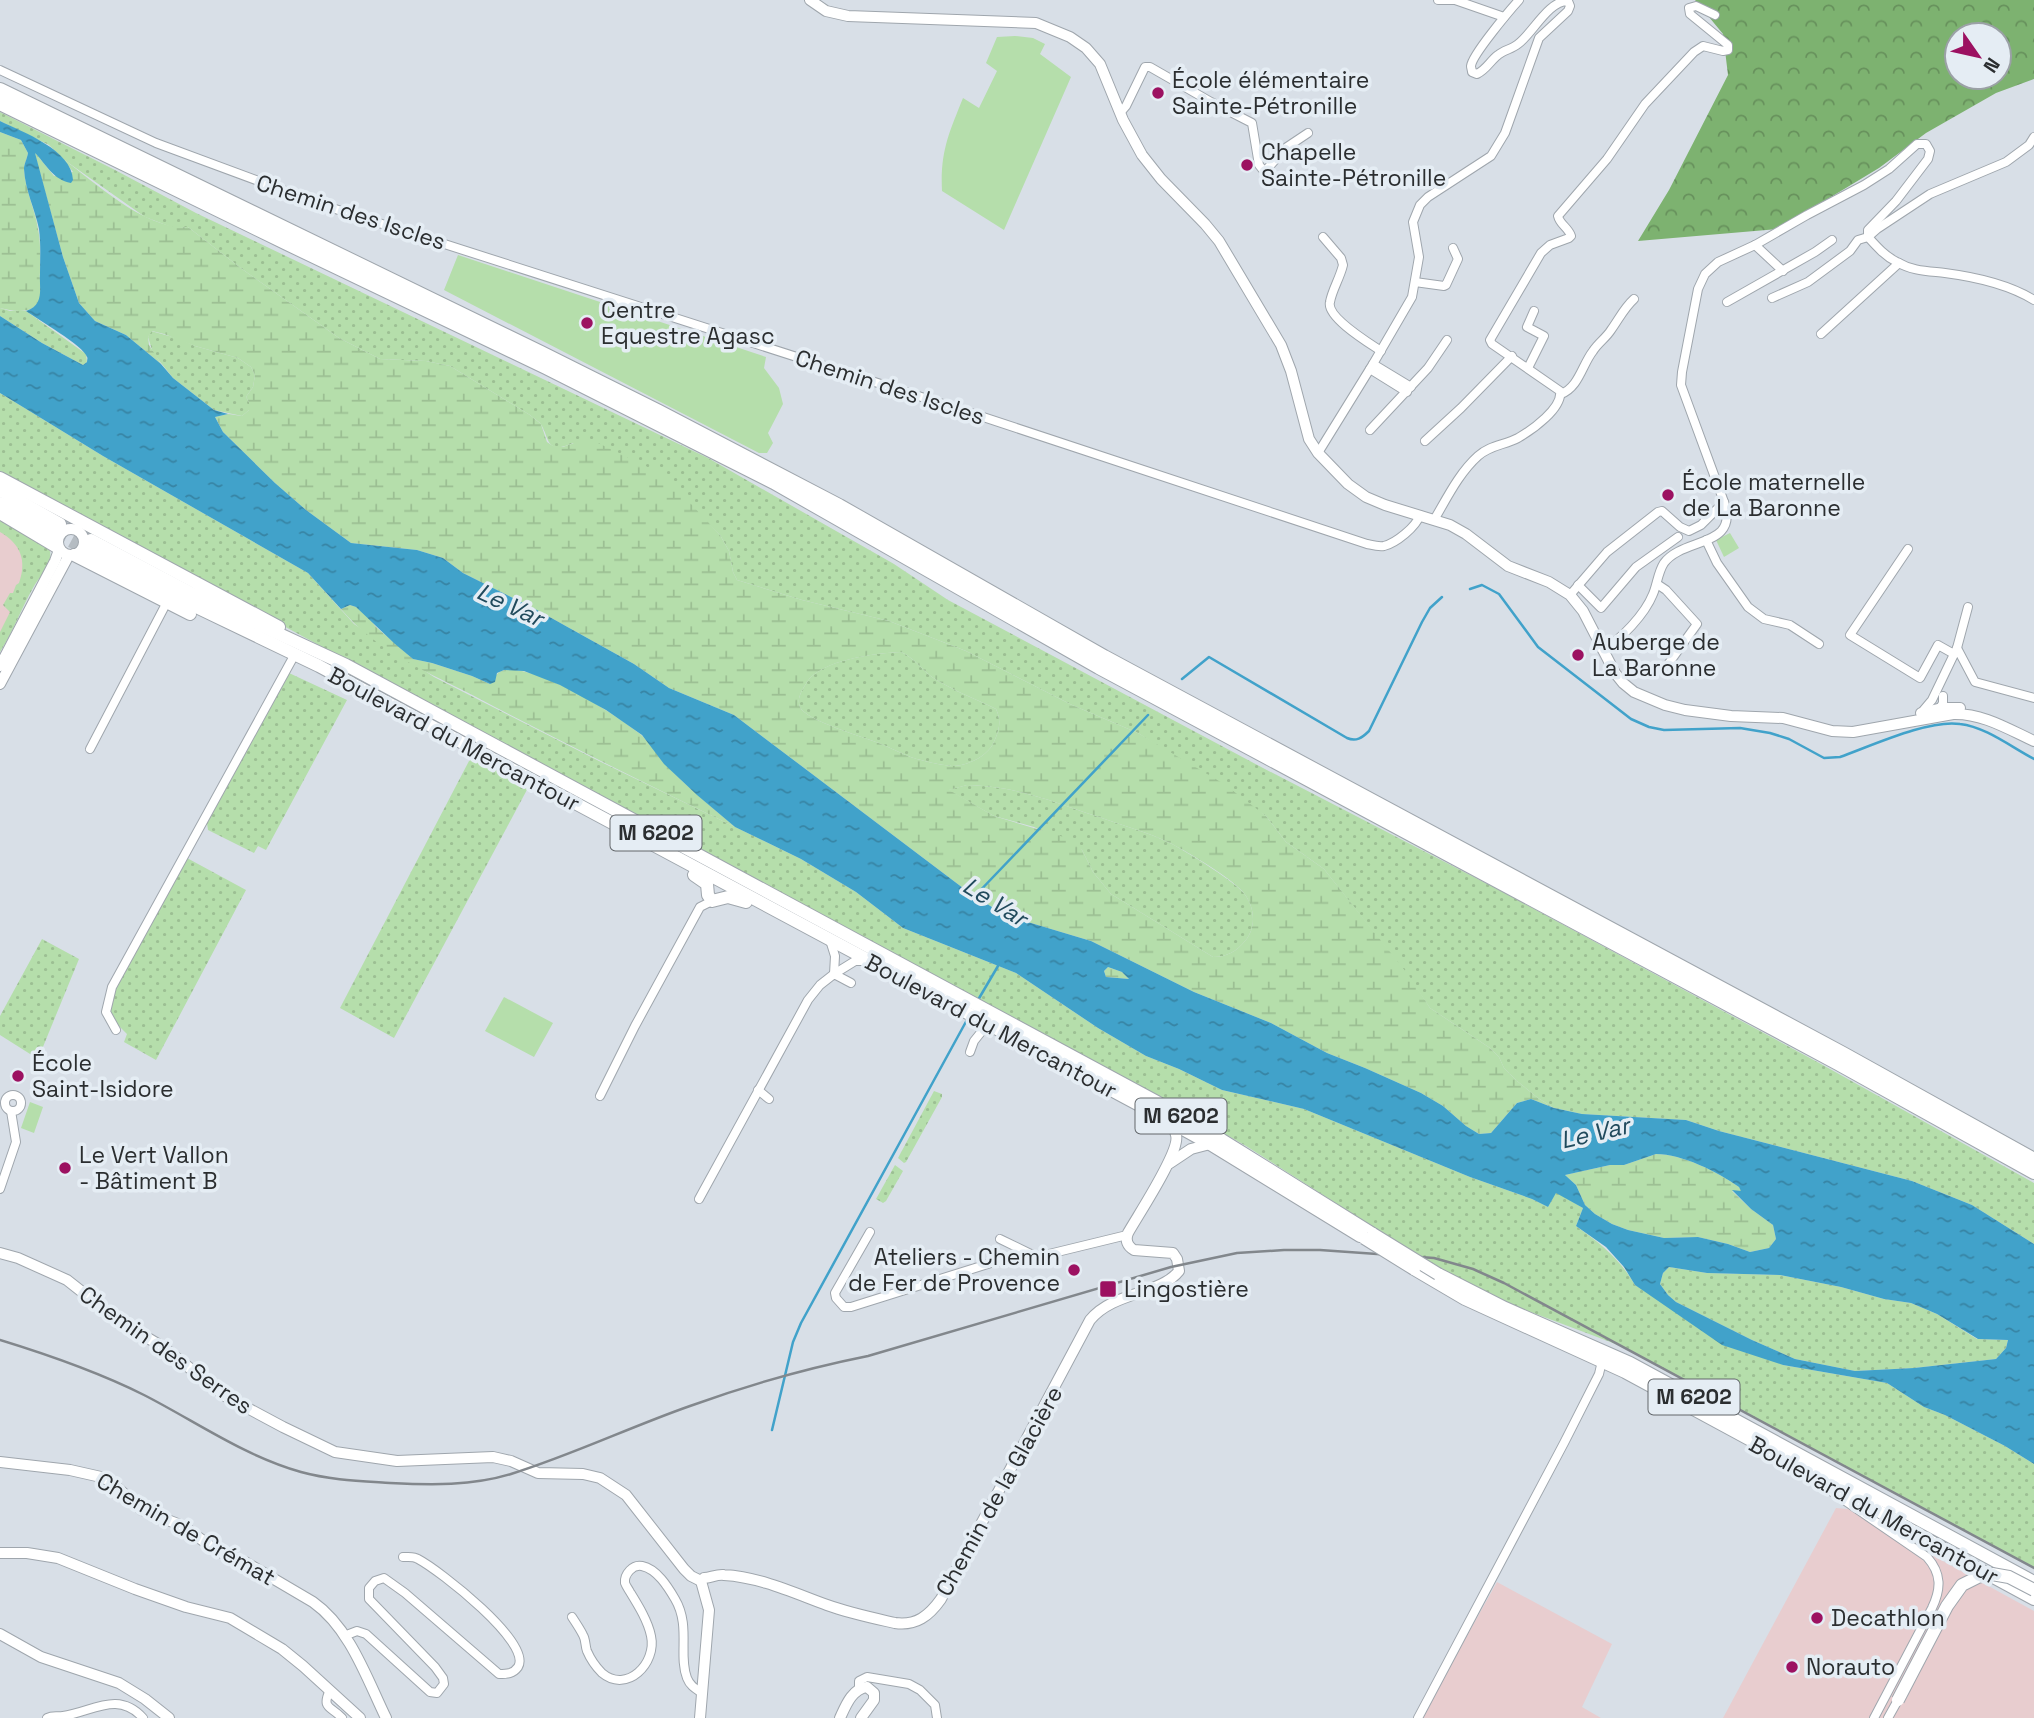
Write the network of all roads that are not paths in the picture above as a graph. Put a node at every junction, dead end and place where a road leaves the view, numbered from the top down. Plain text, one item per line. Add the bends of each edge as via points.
1 (810, 0) edge
2 (1438, 0) edge
3 (1519, 0) edge
4 (1715, 15) dead end
5 (1504, 17) junction
6 (0, 71) edge
7 (0, 90) edge
8 (0, 103) edge
9 (1120, 113) junction
10 (1308, 133) dead end
11 (2034, 137) edge
12 (1323, 237) dead end
13 (1868, 237) junction
14 (1832, 240) dead end
15 (1755, 245) junction
16 (1453, 248) dead end
17 (1899, 263) junction
18 (1783, 271) junction
19 (1415, 282) junction
20 (1772, 298) dead end
21 (1634, 299) dead end
22 (2034, 300) edge
23 (1727, 302) dead end
24 (1534, 311) dead end
25 (1821, 334) dead end
26 (1447, 340) dead end
27 (1381, 351) junction
28 (1512, 356) junction
29 (1372, 367) junction
30 (1528, 368) junction
31 (1409, 389) junction
32 (1561, 394) junction
33 (1370, 430) dead end
34 (1425, 441) dead end
35 (1318, 453) junction
36 (0, 478) edge
37 (0, 490) edge
38 (39, 499) junction
39 (1724, 502) junction
40 (0, 503) edge
41 (0, 513) edge
42 (1420, 516) junction
43 (1434, 520) junction
44 (67, 528) junction
45 (1678, 537) dead end
46 (1706, 540) junction
47 (73, 549) junction
48 (1908, 549) dead end
49 (185, 577) junction
50 (1657, 584) junction
51 (1574, 590) junction
52 (167, 602) junction
53 (1969, 607) dead end
54 (1819, 644) dead end
55 (1602, 650) junction
56 (1955, 651) junction
57 (295, 654) junction
58 (1669, 663) dead end
59 (346, 665) junction
60 (0, 666) edge
61 (0, 684) edge
62 (2034, 698) edge
63 (1943, 706) junction
64 (1919, 717) junction
65 (2034, 741) edge
66 (90, 749) dead end
67 (676, 859) junction
68 (712, 901) junction
69 (774, 910) junction
70 (829, 939) junction
71 (869, 961) junction
72 (834, 974) junction
73 (851, 983) dead end
74 (964, 1005) junction
75 (980, 1014) junction
76 (116, 1030) dead end
77 (997, 1030) junction
78 (970, 1052) dead end
79 (758, 1090) junction
80 (600, 1096) dead end
81 (769, 1098) dead end
82 (2, 1102) edge
83 (10, 1111) junction
84 (1162, 1117) junction
85 (1210, 1144) junction
86 (2034, 1160) edge
87 (1168, 1165) junction
88 (2034, 1172) edge
89 (0, 1189) edge
90 (699, 1199) dead end
91 (870, 1232) dead end
92 (1127, 1235) junction
93 (1368, 1236) junction
94 (1000, 1239) dead end
95 (0, 1253) edge
96 (1035, 1256) junction
97 (1602, 1361) junction
98 (1772, 1451) junction
99 (0, 1462) edge
100 (0, 1553) edge
101 (403, 1557) dead end
102 (2034, 1581) edge
103 (704, 1582) junction
104 (2034, 1590) edge
105 (2034, 1599) edge
106 (572, 1617) dead end
107 (0, 1634) edge
108 (344, 1636) junction
109 (859, 1688) junction
110 (330, 1690) junction
111 (702, 1693) junction
112 (1898, 1700) joint
113 (47, 1718) edge
114 (143, 1718) edge
115 (168, 1718) edge
116 (342, 1718) edge
117 (360, 1718) edge
118 (386, 1718) edge
119 (700, 1718) edge
120 (840, 1718) edge
121 (861, 1718) edge
122 (937, 1718) edge
123 (1418, 1718) edge
124 (1874, 1718) edge
125 (1888, 1718) edge

1 - 9 street via 826,11 848,16 1035,23 1053,29 1095,57
2 - 5 street via 1455,0
3 - 5 street
4 - 28 street via 1696,6 1689,8 1728,50 1703,46 1694,52 1645,104 1607,159 1558,216 1571,236 1541,253 1490,340
5 - 19 street via 1476,54 1472,72 1484,71 1562,1 1570,6 1539,38 1505,133 1491,156 1420,205 1413,222 1419,257
6 - 42 street, Chemin des Iscles via 156,143 326,206 1376,547 1406,532
7 - 86 highway via 541,353 829,500 1104,657
8 - 88 highway via 774,482 1099,667
9 - 10 street via 1145,67 1150,67 1252,122 1263,170
9 - 35 street via 1150,165 1219,241 1281,345 1309,439
11 - 13 street via 2006,162 1930,194
12 - 27 street via 1343,265 1329,304 1331,313
13 - 15 street via 1868,230 1928,159 1926,144 1917,144 1864,185
13 - 17 street
13 - 20 street via 1858,240 1808,282
14 - 18 street
15 - 18 street
15 - 39 street via 1718,262 1704,274 1682,372 1681,385
16 - 19 street via 1458,259 1446,285
17 - 22 street via 1995,283
17 - 25 street
18 - 23 street
19 - 27 street via 1412,297
21 - 32 street via 1592,351 1579,378
24 - 30 street via 1527,327 1544,336
26 - 31 street
27 - 29 street
28 - 30 street
28 - 34 street
29 - 31 street
29 - 35 street
30 - 32 street
31 - 33 street
32 - 43 street via 1558,404 1531,429 1479,455
35 - 42 street via 1357,492
36 - 38 main road
37 - 44 main road
38 - 44 main road via 72,522
38 - 49 main road
39 - 46 street via 1728,513 1725,527
39 - 51 street via 1689,531 1658,512 1608,552
40 - 44 main road
41 - 47 main road
42 - 43 street
43 - 51 street via 1459,530 1508,566
44 - 47 street via 58,541
44 - 47 street via 83,536 81,549
44 - 49 main road via 94,532
45 - 51 street via 1636,567 1601,608
46 - 50 street via 1664,563
46 - 54 street via 1748,607
47 - 52 main road
47 - 57 main road, Boulevard du Mercantour / M 6202
47 - 59 main road, Boulevard du Mercantour / M 6202 via 191,593
47 - 60 street via 55,561
47 - 61 street
48 - 56 street via 1850,635 1920,678 1938,645
49 - 59 main road
50 - 55 street via 1624,634
50 - 58 street via 1697,624
51 - 55 street
52 - 57 main road via 248,639
52 - 66 street
53 - 56 street
55 - 64 street via 1615,673 1634,692 1701,713 1783,718 1832,732 1853,732
56 - 62 street via 1975,682
56 - 63 street via 1941,683
57 - 67 main road, Boulevard du Mercantour / M 6202
57 - 76 street via 112,987 106,1012
59 - 74 main road, Boulevard du Mercantour / M 6202
63 - 64 street
63 - 64 street
63 - 65 street
67 - 68 main road via 707,884
67 - 69 main road, Boulevard du Mercantour / M 6202
68 - 69 main road via 729,897
68 - 80 street via 700,906
69 - 70 main road, Boulevard du Mercantour / M 6202
70 - 71 main road, Boulevard du Mercantour / M 6202
70 - 72 street via 835,956
71 - 72 street via 855,961
71 - 74 main road, Boulevard du Mercantour / M 6202
72 - 73 street
72 - 79 street via 808,1000
74 - 75 main road, Boulevard du Mercantour / M 6202
75 - 77 main road, Boulevard du Mercantour / M 6202
75 - 93 main road, Boulevard du Mercantour / M 6202 via 1196,1124
77 - 78 street via 982,1031
77 - 84 main road, Boulevard du Mercantour / M 6202
79 - 81 street
79 - 90 street
82 - 83 street
82 - 83 street via 10,1095 19,1097 19,1108
83 - 89 street via 16,1142
84 - 85 main road, Boulevard du Mercantour / M 6202
84 - 87 street via 1177,1135
85 - 87 street via 1191,1149
85 - 93 main road, Boulevard du Mercantour / M 6202
87 - 92 street
91 - 96 street via 835,1293 844,1307 991,1264
92 - 96 street
92 - 103 street, Chemin de la Glacière via 1134,1250 1173,1253 1179,1271 1164,1282 1109,1304 1090,1320 929,1614 906,1625 830,1606 766,1583 726,1575
93 - 97 main road, Boulevard du Mercantour / M 6202, bridge via 1465,1299
93 - 102 main road, Boulevard du Mercantour / M 6202, bridge via 1505,1308 1630,1363
94 - 96 street
95 - 103 street, Chemin des Serres via 67,1280 225,1396 335,1452 397,1461 493,1457 538,1473 600,1478 626,1495 684,1569
97 - 98 main road, Boulevard du Mercantour / M 6202
97 - 123 street via 1564,1443
98 - 105 main road, Boulevard du Mercantour / M 6202
98 - 124 street via 1920,1552 1937,1571 1939,1594
99 - 108 street, Chemin de Crémat via 70,1470 110,1481 146,1512 183,1526 217,1551 313,1602
100 - 110 street via 58,1558 135,1589 230,1618 282,1649
101 - 108 street via 416,1557 496,1621 519,1652 516,1670 499,1674 384,1578 369,1588 369,1599 443,1678 437,1693 430,1692 366,1634 356,1631
103 - 111 street via 709,1610
104 - 112 main road, bridge via 1998,1574 1962,1586
106 - 111 street via 601,1672 617,1680 637,1675 651,1653 652,1637 625,1584 633,1567 646,1568 677,1602 685,1633 686,1676
107 - 115 street via 41,1657 119,1683
108 - 118 street, Chemin de Crémat
109 - 120 street
109 - 121 street via 874,1693
109 - 122 street via 859,1681 867,1677 909,1684 936,1705
110 - 116 street via 326,1704
110 - 117 street
111 - 119 street
112 - 125 street
113 - 114 street via 114,1704 131,1707

